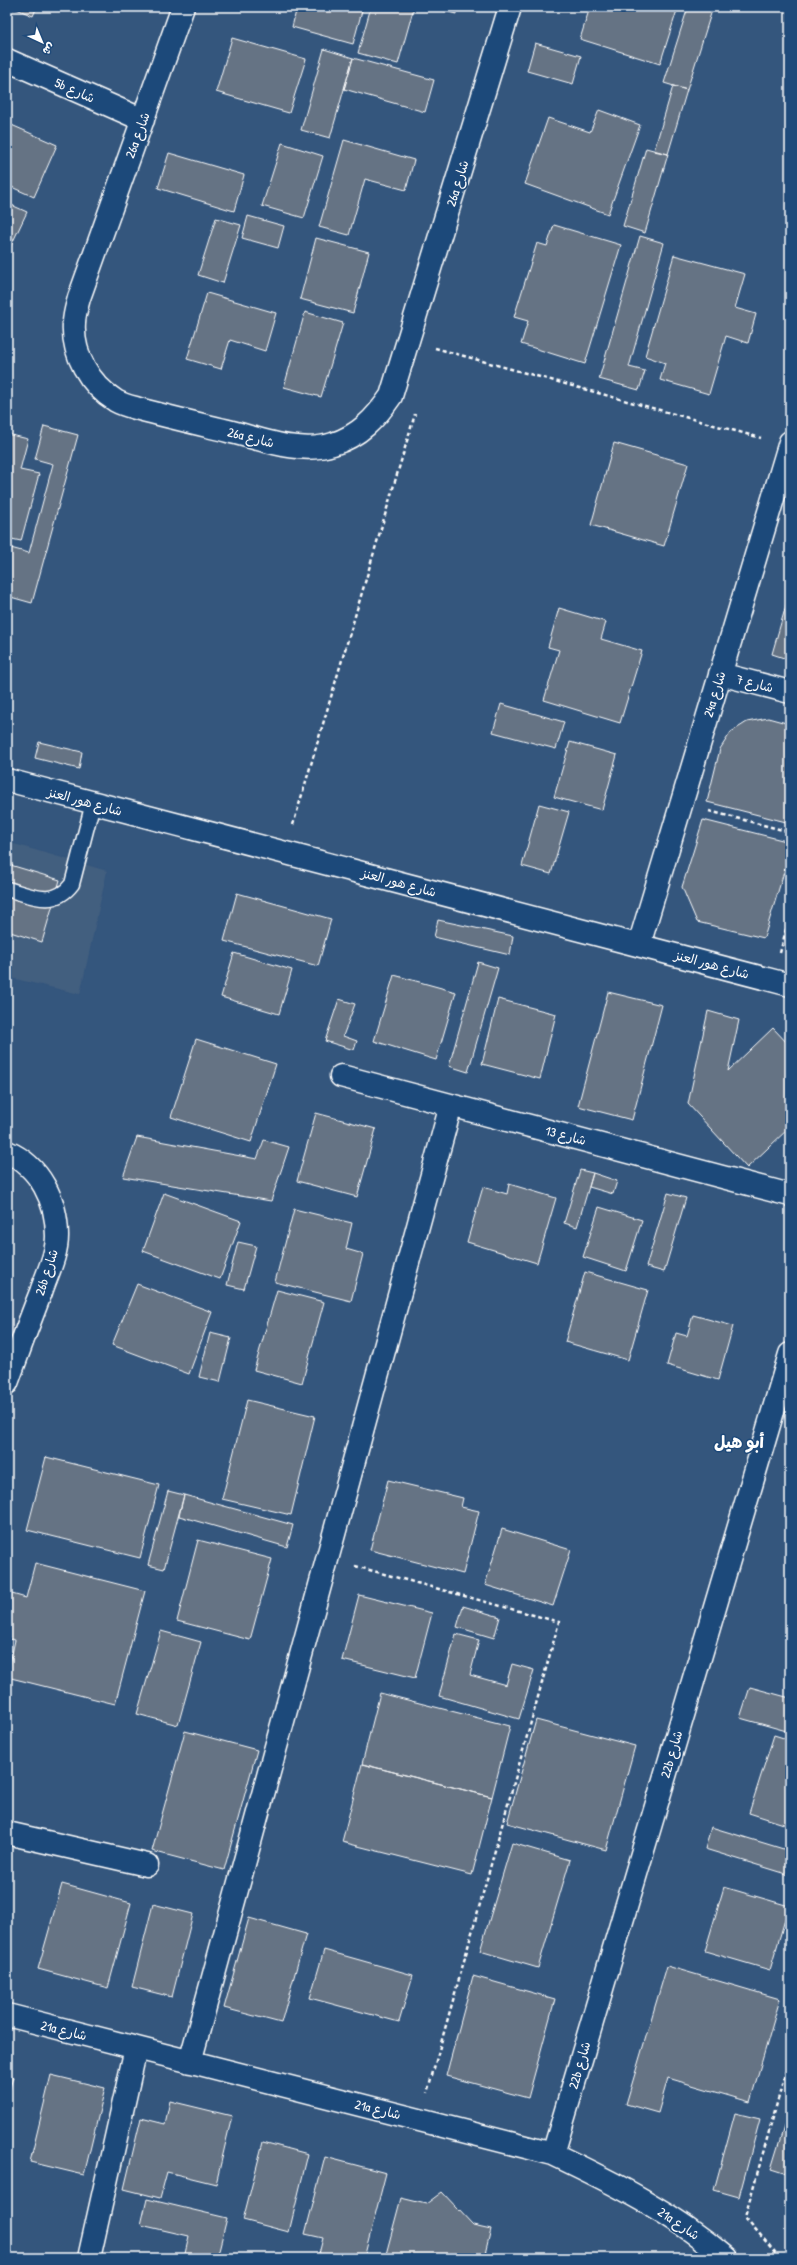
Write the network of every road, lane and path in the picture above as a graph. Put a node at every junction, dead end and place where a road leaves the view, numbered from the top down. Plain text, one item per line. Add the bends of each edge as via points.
1 (183, 7) edge
2 (510, 7) edge
3 (7, 60) edge
4 (143, 120) junction
5 (409, 341) junction
6 (434, 348) junction
7 (432, 356) dead end
8 (416, 409) dead end
9 (790, 444) edge
10 (720, 674) junction
11 (790, 692) edge
12 (7, 780) edge
13 (93, 803) junction
14 (681, 804) junction
15 (790, 832) edge
16 (285, 853) junction
17 (7, 889) edge
18 (790, 914) edge
19 (639, 945) junction
20 (782, 983) edge
21 (341, 1076) dead end
22 (451, 1105) junction
23 (7, 1152) edge
24 (790, 1195) edge
25 (790, 1354) edge
26 (7, 1384) edge
27 (327, 1558) junction
28 (7, 1833) edge
29 (147, 1866) dead end
30 (7, 2015) edge
31 (136, 2048) junction
32 (790, 2057) edge
33 (190, 2062) junction
34 (420, 2119) junction
35 (553, 2154) junction
36 (89, 2258) edge
37 (726, 2258) edge
38 (780, 2258) edge

1 - 4 street, 26a شارع
2 - 5 street, 26a شارع
3 - 4 street, 5b شارع
4 - 5 street, 26a شارع via 80,298 74,322 75,346 83,368 98,387 117,401 139,409 266,441 307,448 333,445 356,434 376,417 391,396
5 - 6 path
6 - 7 path
6 - 9 path
8 - 16 path
9 - 10 street, 24a شارع
10 - 11 street, شارع 7
10 - 14 street, 24a شارع
12 - 13 street, شارع هور العنز
13 - 16 street, شارع هور العنز
13 - 17 lane via 72,884 65,893 56,898 45,899
14 - 15 path
14 - 19 street, 24a شارع
16 - 19 street, شارع هور العنز
18 - 20 path
19 - 20 street, شارع هور العنز
21 - 22 street, شارع 13
22 - 24 street, شارع 13
22 - 27 street
23 - 26 street, 26b شارع via 33,1170 47,1190 55,1213 57,1237 52,1262
25 - 35 street, 22b شارع
27 - 33 street
27 - 34 path via 559,1622
28 - 29 street
30 - 31 street, 21a شارع
31 - 33 street, 21a شارع
31 - 36 street
32 - 38 path via 745,2217
33 - 34 street, 21a شارع
34 - 35 street, 21a شارع
35 - 37 street, 21a شارع via 608,2180 661,2210

